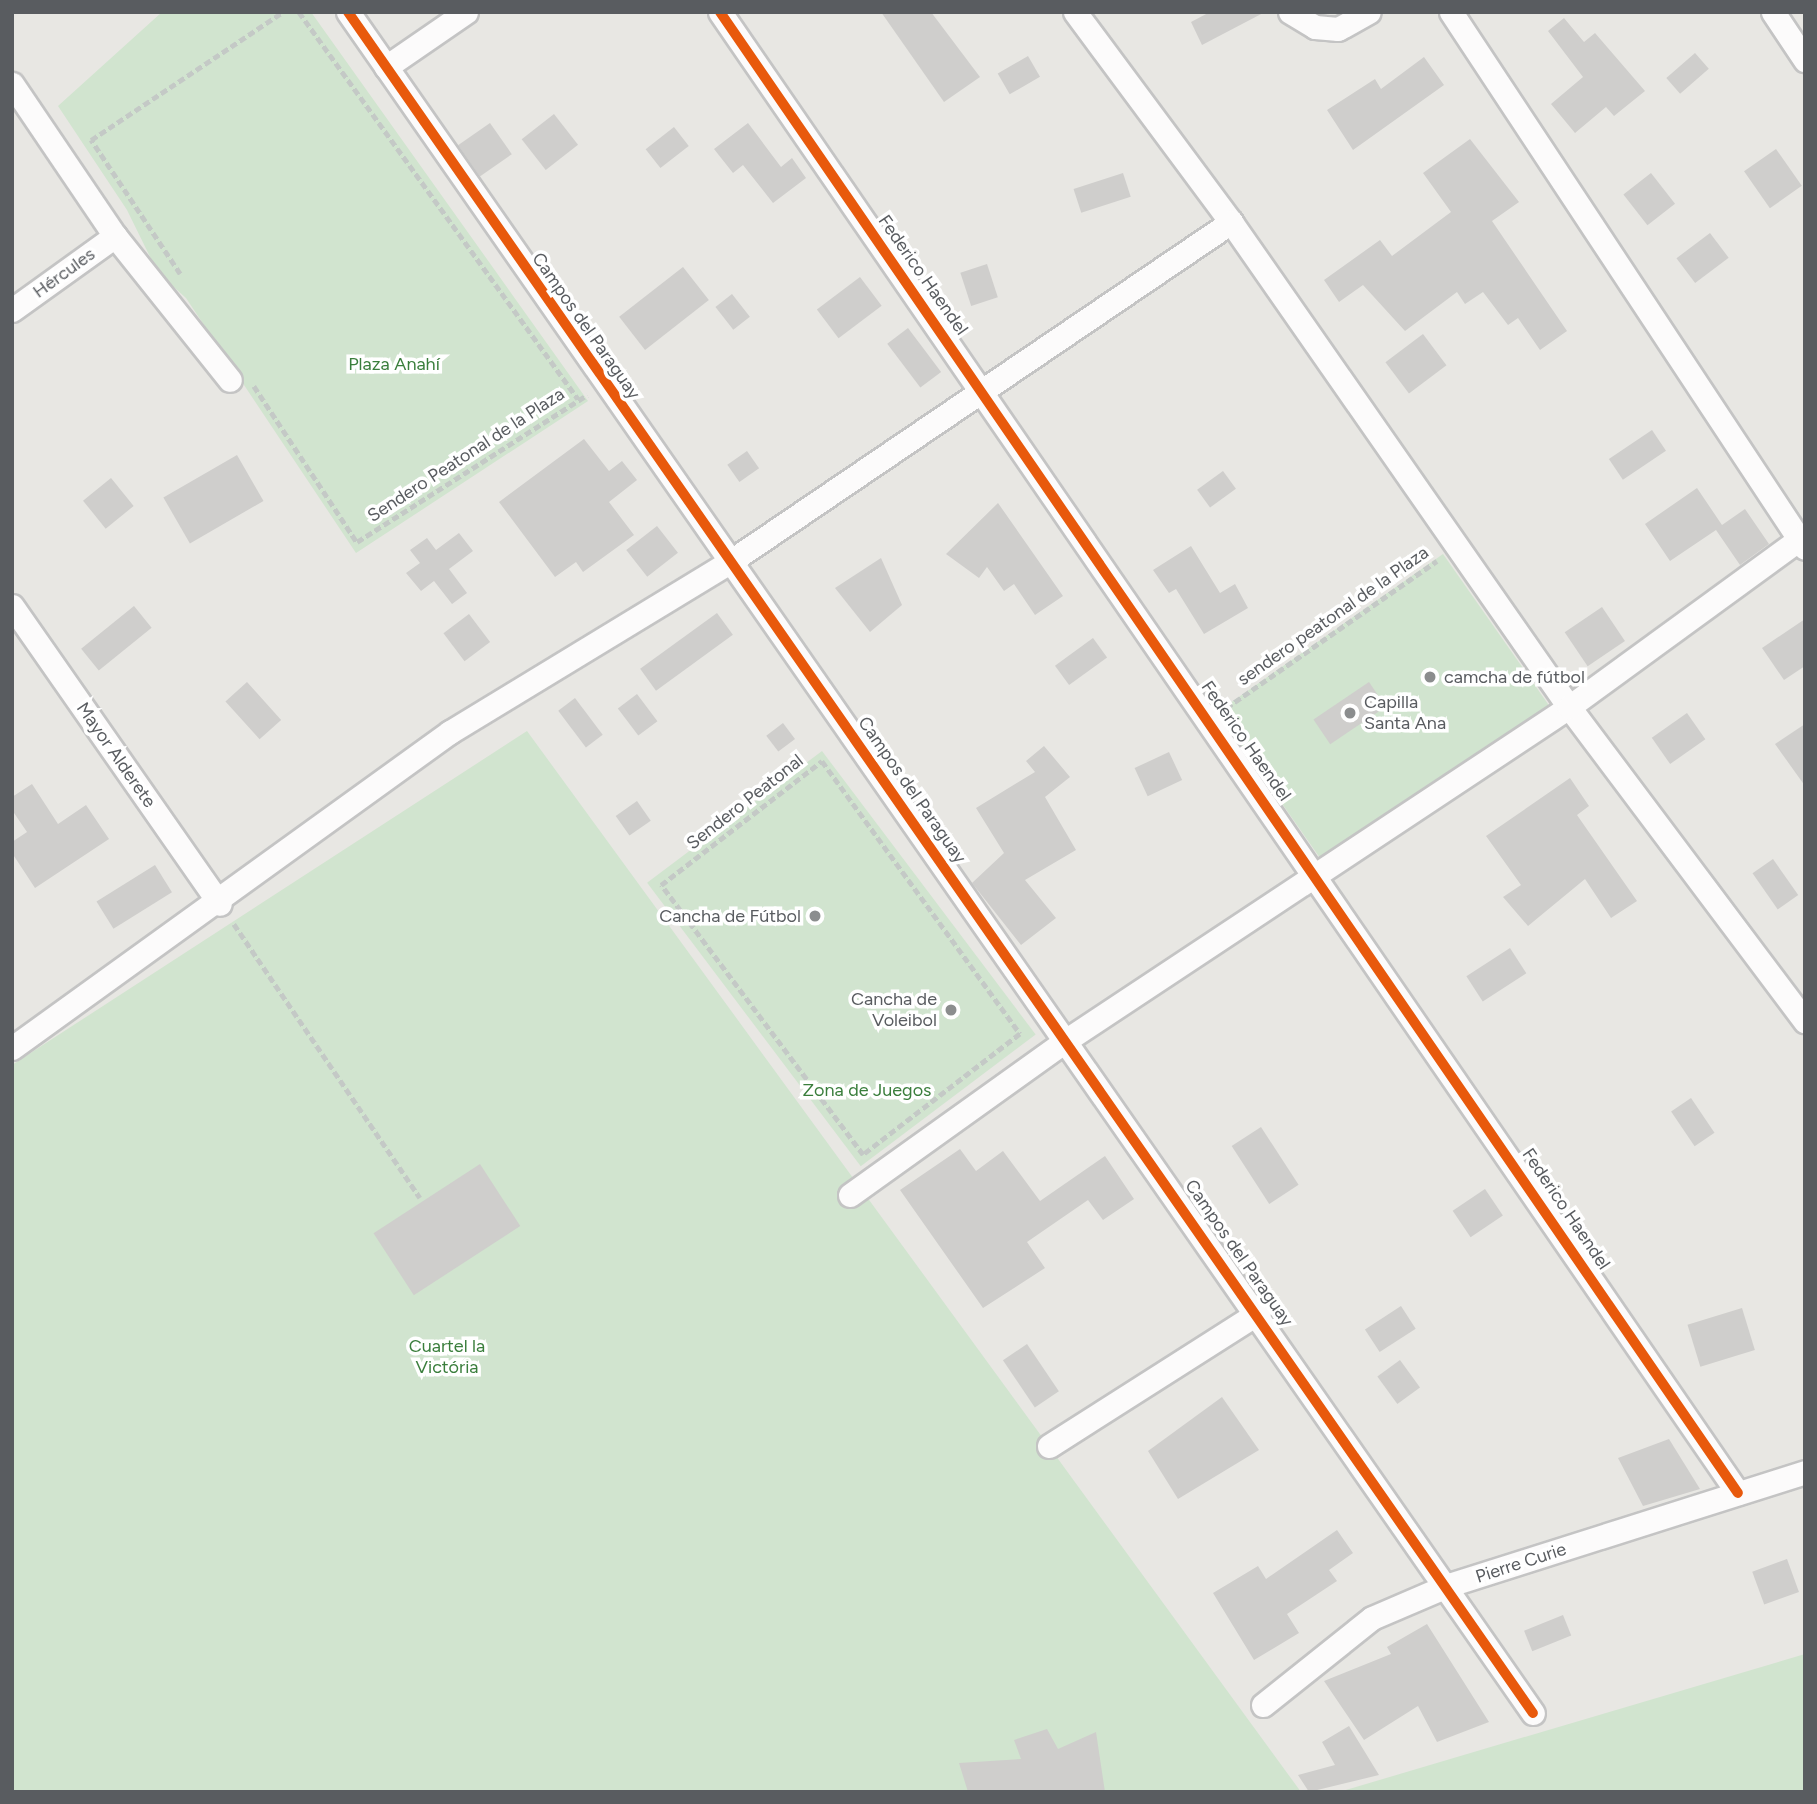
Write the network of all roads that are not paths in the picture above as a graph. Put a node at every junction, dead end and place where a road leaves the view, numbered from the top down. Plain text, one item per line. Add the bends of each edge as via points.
1 (348, 12) edge
2 (466, 12) edge
3 (720, 12) edge
4 (1075, 12) edge
5 (1290, 12) edge
6 (1369, 12) edge
7 (1451, 12) edge
8 (1773, 12) edge
9 (1805, 60) edge
10 (386, 67) junction
11 (12, 84) edge
12 (1231, 222) junction
13 (115, 236) junction
14 (12, 310) edge
15 (240, 381) road end
16 (980, 389) junction
17 (1803, 541) edge
18 (729, 563) junction
19 (12, 607) edge
20 (1569, 707) junction
21 (1317, 874) junction
22 (220, 904) junction
23 (1805, 1021) edge
24 (1068, 1039) junction
25 (12, 1048) edge
26 (850, 1195) dead end
27 (1259, 1312) junction
28 (1049, 1446) dead end
29 (1805, 1472) edge
30 (1738, 1493) junction
31 (1449, 1586) junction
32 (1264, 1705) dead end
33 (1533, 1713) dead end

1 - 10 street, Campos del Paraguay
2 - 10 street
3 - 16 street, Federico Haendel
4 - 12 street
5 - 6 street via 1315,27 1338,29
7 - 17 street
8 - 9 street
10 - 18 street, Campos del Paraguay
11 - 13 street
12 - 16 street
12 - 20 street
13 - 14 street, Hércules
13 - 15 street
16 - 18 street
16 - 21 street, Federico Haendel
17 - 20 street
18 - 22 street via 450,732
18 - 24 street, Campos del Paraguay
19 - 22 street, Mayor Alderete
20 - 21 street
20 - 23 street
21 - 24 street
21 - 30 street, Federico Haendel
22 - 25 street
24 - 26 street
24 - 27 street, Campos del Paraguay
27 - 28 street
27 - 31 street, Campos del Paraguay
29 - 30 street, Pierre Curie
30 - 31 street, Pierre Curie
31 - 32 street, Pierre Curie via 1372,1618
31 - 33 street, Campos del Paraguay

